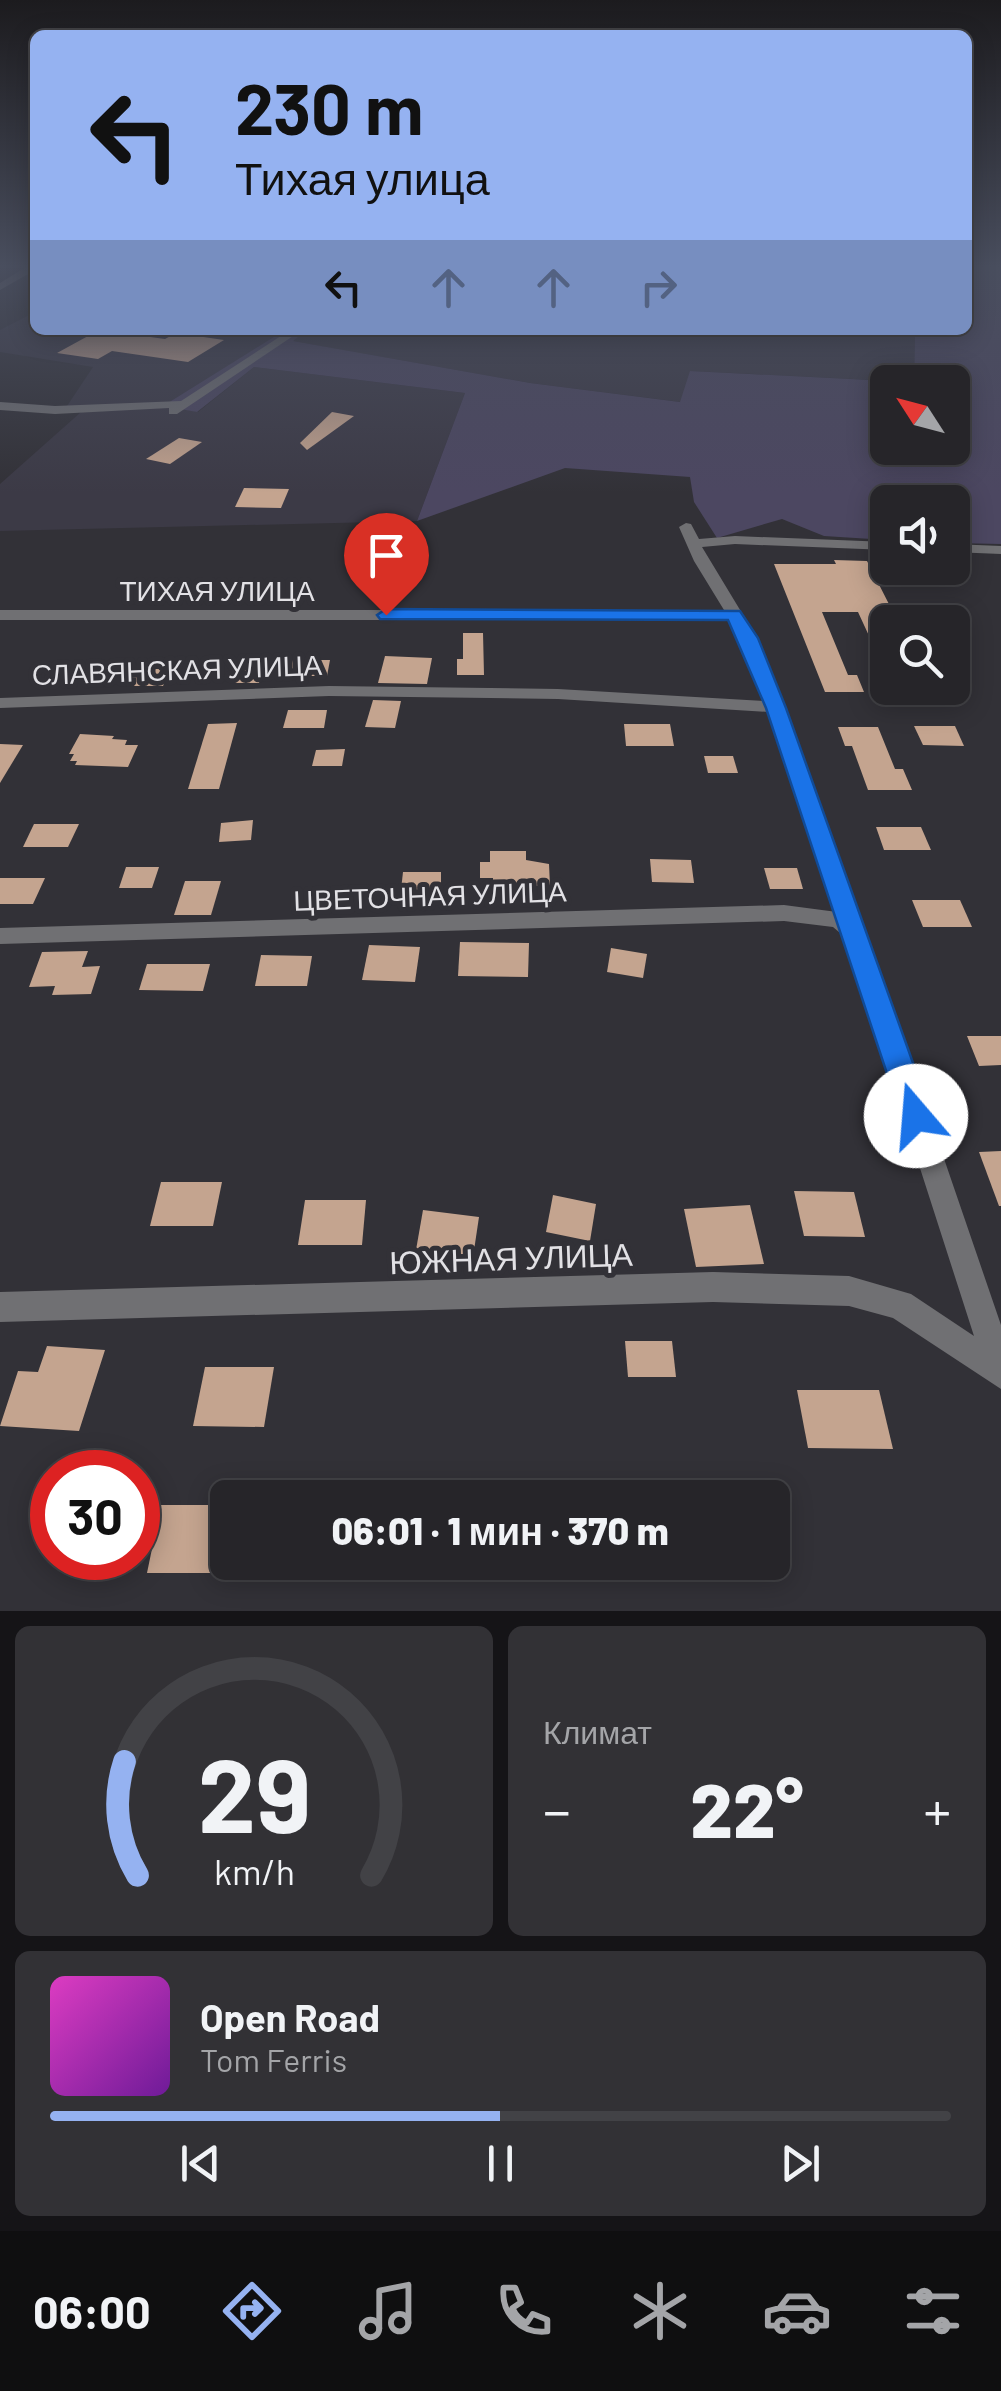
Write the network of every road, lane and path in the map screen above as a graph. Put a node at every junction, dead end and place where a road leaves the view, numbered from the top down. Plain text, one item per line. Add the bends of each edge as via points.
1 (278, 342) edge
2 (181, 404) junction
3 (0, 406) edge
4 (164, 418) dead end
5 (870, 545) edge
6 (970, 549) edge
7 (1001, 550) edge
8 (734, 614) junction
9 (0, 615) edge
10 (0, 703) edge
11 (776, 708) junction
12 (856, 934) junction
13 (0, 936) edge
14 (0, 1306) edge
15 (1001, 1372) edge

1 - 2 street
2 - 3 street
2 - 4 street
5 - 8 street via 690,535
6 - 7 street
8 - 9 street, ТИХАЯ УЛИЦА
8 - 11 street
10 - 11 street, СЛАВЯНСКАЯ УЛИЦА via 329,691 558,694
11 - 12 street
12 - 13 street, ЦВЕТОЧНАЯ УЛИЦА via 839,920 784,913
12 - 15 street
14 - 15 street, ЮЖНАЯ УЛИЦА via 694,1287 849,1291 900,1305

